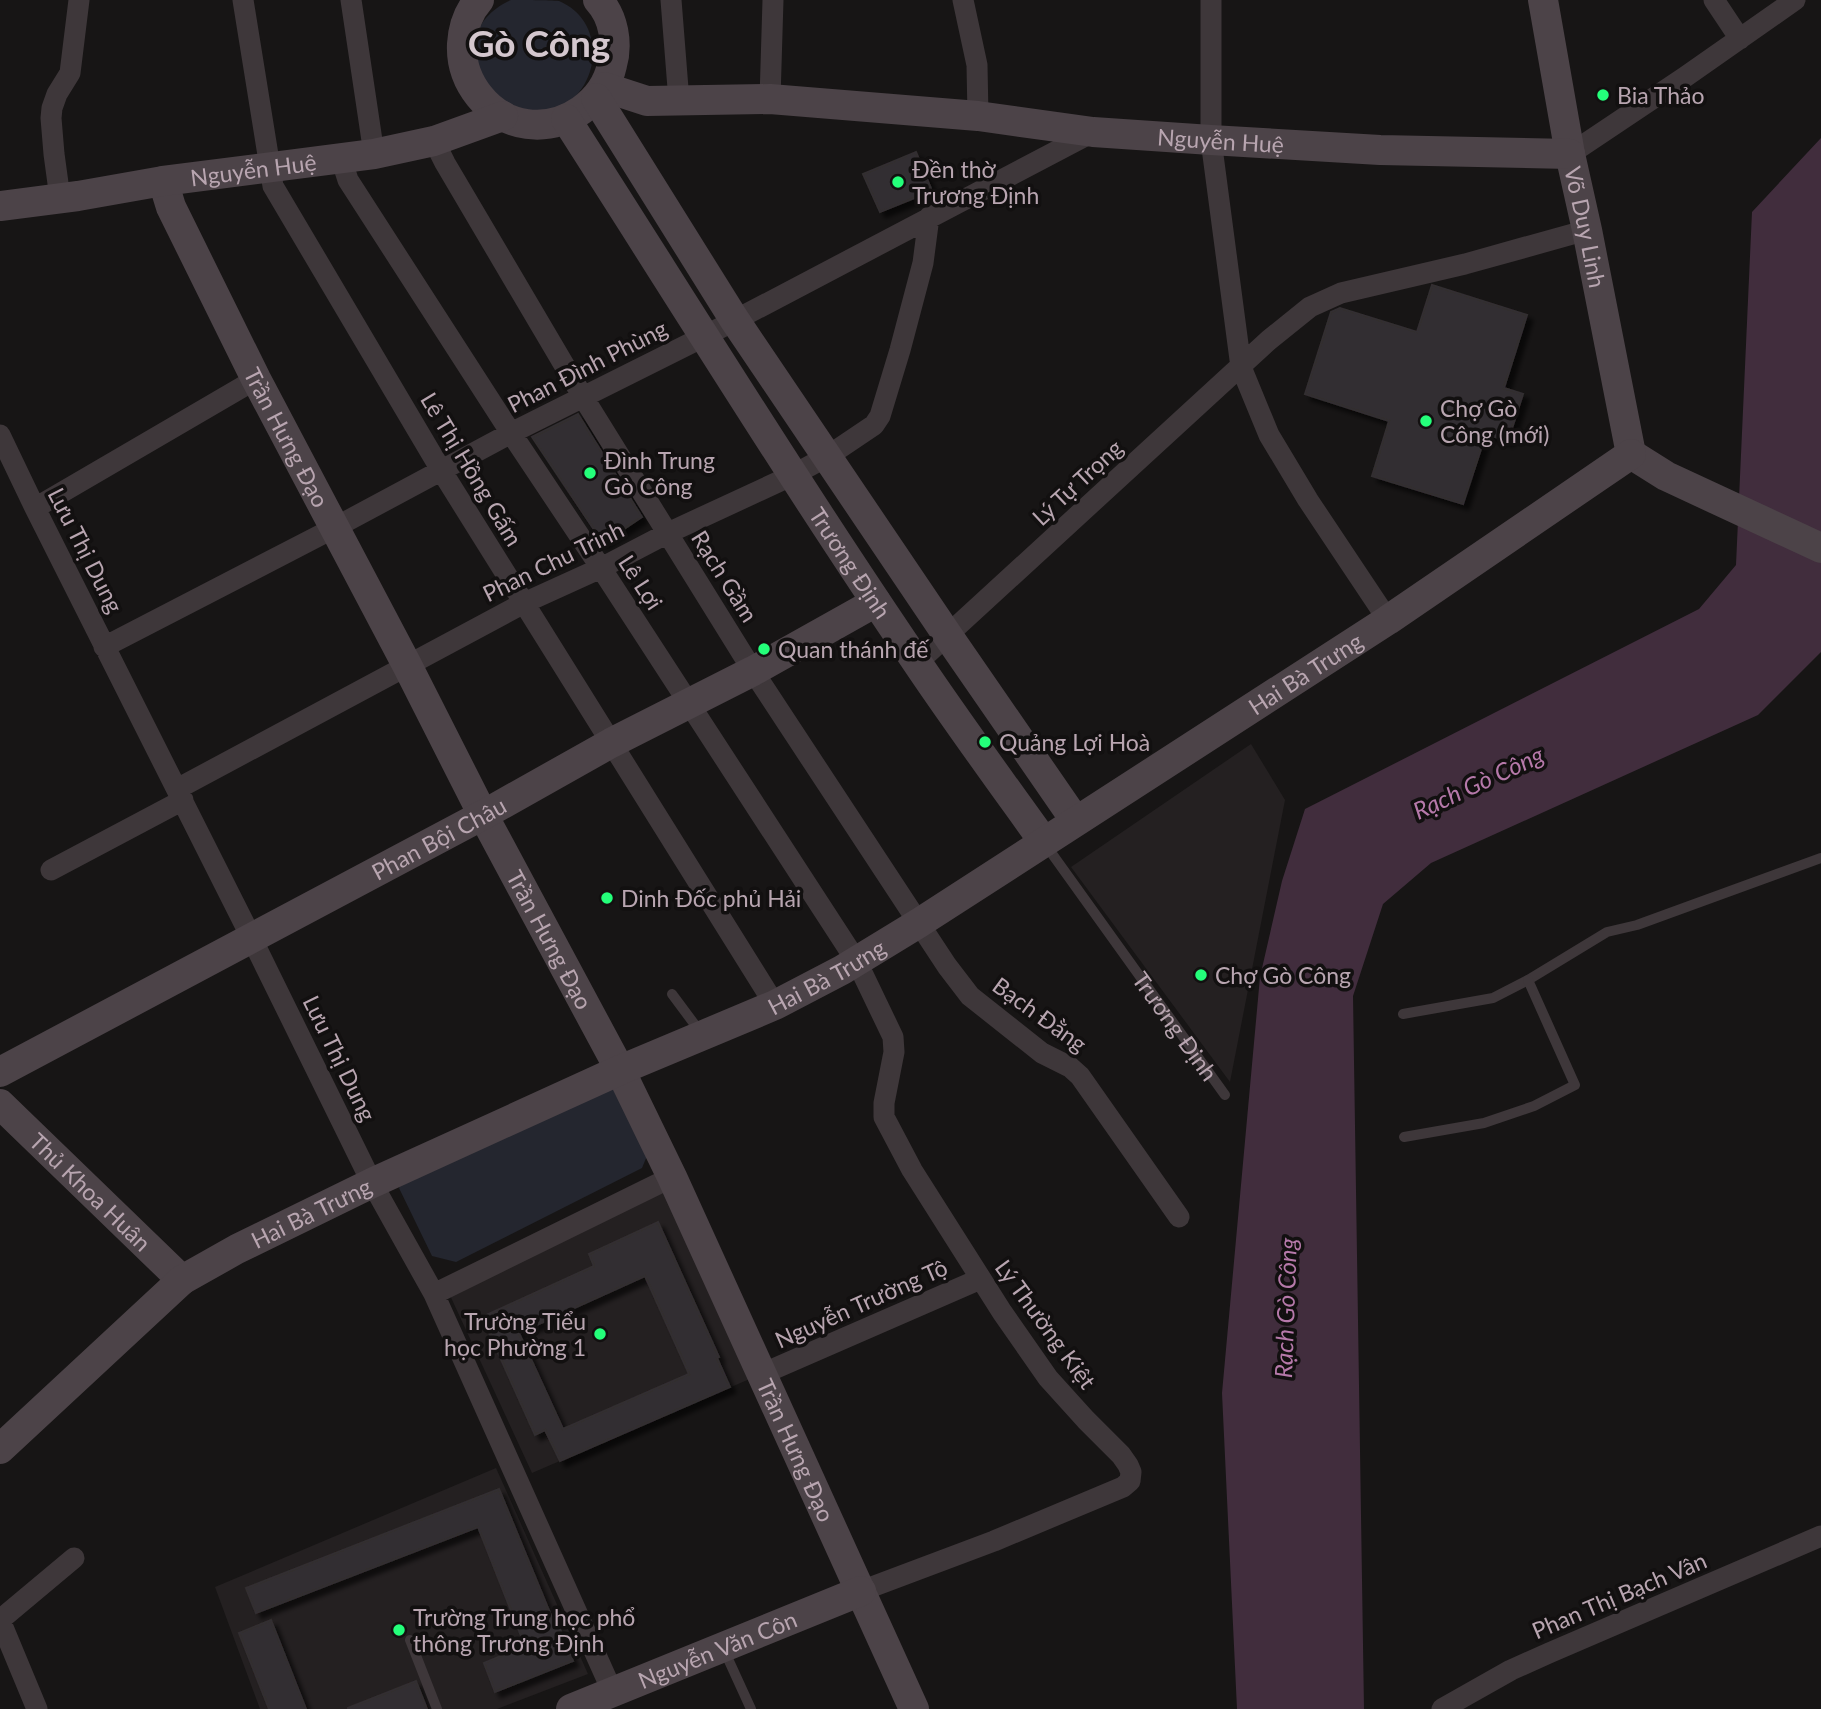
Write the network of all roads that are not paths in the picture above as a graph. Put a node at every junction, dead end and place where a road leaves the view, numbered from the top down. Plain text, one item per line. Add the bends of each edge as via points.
1 (79, 0) edge
2 (243, 0) edge
3 (351, 0) edge
4 (479, 0) edge
5 (598, 0) edge
6 (671, 0) edge
7 (773, 0) edge
8 (963, 0) edge
9 (1211, 0) edge
10 (1543, 0) edge
11 (1714, 0) edge
12 (1795, 0) edge
13 (1740, 39) junction
14 (600, 93) junction
15 (770, 99) junction
16 (679, 101) junction
17 (503, 116) junction
18 (978, 116) junction
19 (566, 119) junction
20 (1093, 132) junction
21 (1211, 140) junction
22 (434, 141) junction
23 (1570, 153) junction
24 (374, 154) junction
25 (341, 158) junction
26 (270, 169) junction
27 (163, 181) junction
28 (60, 198) junction
29 (0, 206) edge
30 (929, 217) junction
31 (1587, 230) junction
32 (734, 320) junction
33 (705, 336) junction
34 (1241, 367) junction
35 (256, 379) junction
36 (583, 397) junction
37 (510, 433) junction
38 (0, 435) edge
39 (1631, 454) junction
40 (828, 456) junction
41 (441, 470) junction
42 (793, 475) junction
43 (35, 508) junction
44 (334, 528) junction
45 (668, 533) junction
46 (1821, 548) edge
47 (601, 568) junction
48 (876, 602) junction
49 (524, 603) junction
50 (1388, 620) junction
51 (948, 636) junction
52 (104, 647) junction
53 (917, 663) junction
54 (407, 665) junction
55 (752, 671) junction
56 (689, 704) junction
57 (611, 743) junction
58 (180, 795) junction
59 (483, 815) junction
60 (1075, 820) junction
61 (1044, 842) junction
62 (1821, 858) edge
63 (51, 870) dead end
64 (919, 923) junction
65 (251, 937) junction
66 (857, 962) junction
67 (1528, 980) junction
68 (672, 994) dead end
69 (775, 1005) junction
70 (1403, 1014) dead end
71 (703, 1035) junction
72 (620, 1070) junction
73 (0, 1072) edge
74 (1225, 1095) dead end
75 (0, 1104) edge
76 (1404, 1138) dead end
77 (672, 1177) junction
78 (372, 1183) junction
79 (1179, 1217) dead end
80 (980, 1279) junction
81 (182, 1280) junction
82 (433, 1293) junction
83 (762, 1374) junction
84 (0, 1449) edge
85 (1821, 1536) edge
86 (74, 1558) dead end
87 (861, 1591) junction
88 (0, 1620) edge
89 (410, 1640) dead end
90 (723, 1648) junction
91 (614, 1697) junction
92 (37, 1709) edge
93 (437, 1709) edge
94 (572, 1709) edge
95 (751, 1709) edge
96 (914, 1709) edge
97 (1442, 1709) edge

1 - 28 street via 70,73 57,94 51,118
2 - 26 street, Lê Thị Hồng Gấm
3 - 24 street
4 - 17 street via 463,31 462,56 475,91
5 - 14 street via 613,27 615,52 610,77
6 - 16 street
7 - 15 street
8 - 18 street via 977,65
9 - 21 street
10 - 23 street, Võ Duy Linh
11 - 13 street
12 - 13 street
13 - 23 street
14 - 16 street, Nguyễn Huệ
14 - 19 street
14 - 32 street, Trương Định
15 - 16 street, Nguyễn Huệ
15 - 18 street, Nguyễn Huệ
17 - 19 street via 527,124
17 - 22 street, Nguyễn Huệ
18 - 20 street, Nguyễn Huệ
19 - 33 street, Trương Định
20 - 21 street, Nguyễn Huệ
20 - 30 street, Phan Đình Phùng
21 - 23 street, Nguyễn Huệ via 1380,150
21 - 34 street
22 - 24 street, Nguyễn Huệ
22 - 36 street, Rạch Gầm
23 - 31 street, Võ Duy Linh
24 - 25 street, Nguyễn Huệ
25 - 26 street, Nguyễn Huệ
25 - 37 street, Lê Lợi via 348,180
26 - 27 street, Nguyễn Huệ
26 - 41 street, Lê Thị Hồng Gấm via 273,186
27 - 28 street, Nguyễn Huệ
27 - 35 street, Trần Hưng Đạo
28 - 29 street, Nguyễn Huệ
30 - 32 street, Phan Đình Phùng
30 - 40 street, Phan Chu Trinh via 923,263 880,416
31 - 34 street, Lý Tự Trọng via 1341,293 1310,307
31 - 39 street, Võ Duy Linh
32 - 33 street, Phan Đình Phùng
32 - 40 street, Trương Định
33 - 36 street, Phan Đình Phùng
33 - 42 street, Trương Định
34 - 50 street via 1269,435
34 - 51 street, Lý Tự Trọng
35 - 43 street
35 - 44 street, Trần Hưng Đạo
36 - 37 street, Phan Đình Phùng
36 - 45 street, Rạch Gầm
37 - 41 street, Phan Đình Phùng
37 - 47 street, Lê Lợi
38 - 43 street, Lưu Thị Dung
39 - 46 street via 1666,476
39 - 50 street, Hai Bà Trưng
40 - 42 street, Phan Chu Trinh
40 - 51 street, Trương Định
41 - 44 street, Phan Đình Phùng
41 - 49 street, Lê Thị Hồng Gấm
42 - 45 street, Phan Chu Trinh
42 - 48 street, Trương Định
43 - 52 street, Lưu Thị Dung
44 - 52 street, Phan Đình Phùng
44 - 54 street, Trần Hưng Đạo
45 - 47 street, Phan Chu Trinh
45 - 55 street, Rạch Gầm
47 - 49 street, Phan Chu Trinh
47 - 56 street, Lê Lợi
48 - 53 street, Trương Định
48 - 55 street, Phan Bội Châu
49 - 54 street, Phan Chu Trinh
49 - 57 street, Lê Thị Hồng Gấm
50 - 60 street, Hai Bà Trưng
51 - 53 street, Lý Tự Trọng
51 - 60 street, Trương Định
52 - 58 street, Lưu Thị Dung
53 - 61 street, Trương Định
54 - 58 street, Phan Chu Trinh
54 - 59 street, Trần Hưng Đạo
55 - 56 street, Phan Bội Châu
55 - 64 street, Rạch Gầm
56 - 57 street, Phan Bội Châu
56 - 66 street, Lê Lợi
57 - 59 street, Phan Bội Châu
57 - 69 street, Lê Thị Hồng Gấm
58 - 63 street, Phan Chu Trinh
58 - 65 street, Lưu Thị Dung
59 - 65 street, Phan Bội Châu
59 - 72 street, Trần Hưng Đạo
60 - 61 street, Hai Bà Trưng
61 - 64 street, Hai Bà Trưng
61 - 74 lane, Trương Định
62 - 67 lane via 1606,932
64 - 66 street, Hai Bà Trưng
64 - 79 street, Bạch Đằng via 970,996 1042,1053 1080,1076
65 - 73 street, Phan Bội Châu
65 - 78 street, Lưu Thị Dung
66 - 69 street, Hai Bà Trưng
66 - 80 street, Lý Thường Kiệt via 893,1037 884,1117
67 - 70 lane via 1493,998
67 - 76 lane via 1575,1085 1534,1106 1484,1123
68 - 71 lane
69 - 71 street, Hai Bà Trưng
71 - 72 street, Hai Bà Trưng
72 - 77 street, Trần Hưng Đạo
72 - 78 street, Hai Bà Trưng
75 - 81 street, Thủ Khoa Huân
77 - 82 street
77 - 83 street, Trần Hưng Đạo
78 - 81 street, Hai Bà Trưng
78 - 82 street, Lưu Thị Dung
80 - 83 street, Nguyễn Trường Tộ
80 - 87 street, Lý Thường Kiệt via 1048,1378 1121,1455 1131,1472 1130,1481 994,1541
81 - 84 street, Hai Bà Trưng
82 - 91 street, Lưu Thị Dung
83 - 87 street, Trần Hưng Đạo
85 - 97 street, Phan Thị Bạch Vân via 1536,1659
86 - 88 street
87 - 90 street, Nguyễn Văn Côn
87 - 96 street, Trần Hưng Đạo
88 - 92 street
89 - 93 lane
90 - 91 street, Nguyễn Văn Côn
90 - 95 lane
91 - 94 street, Nguyễn Văn Côn

